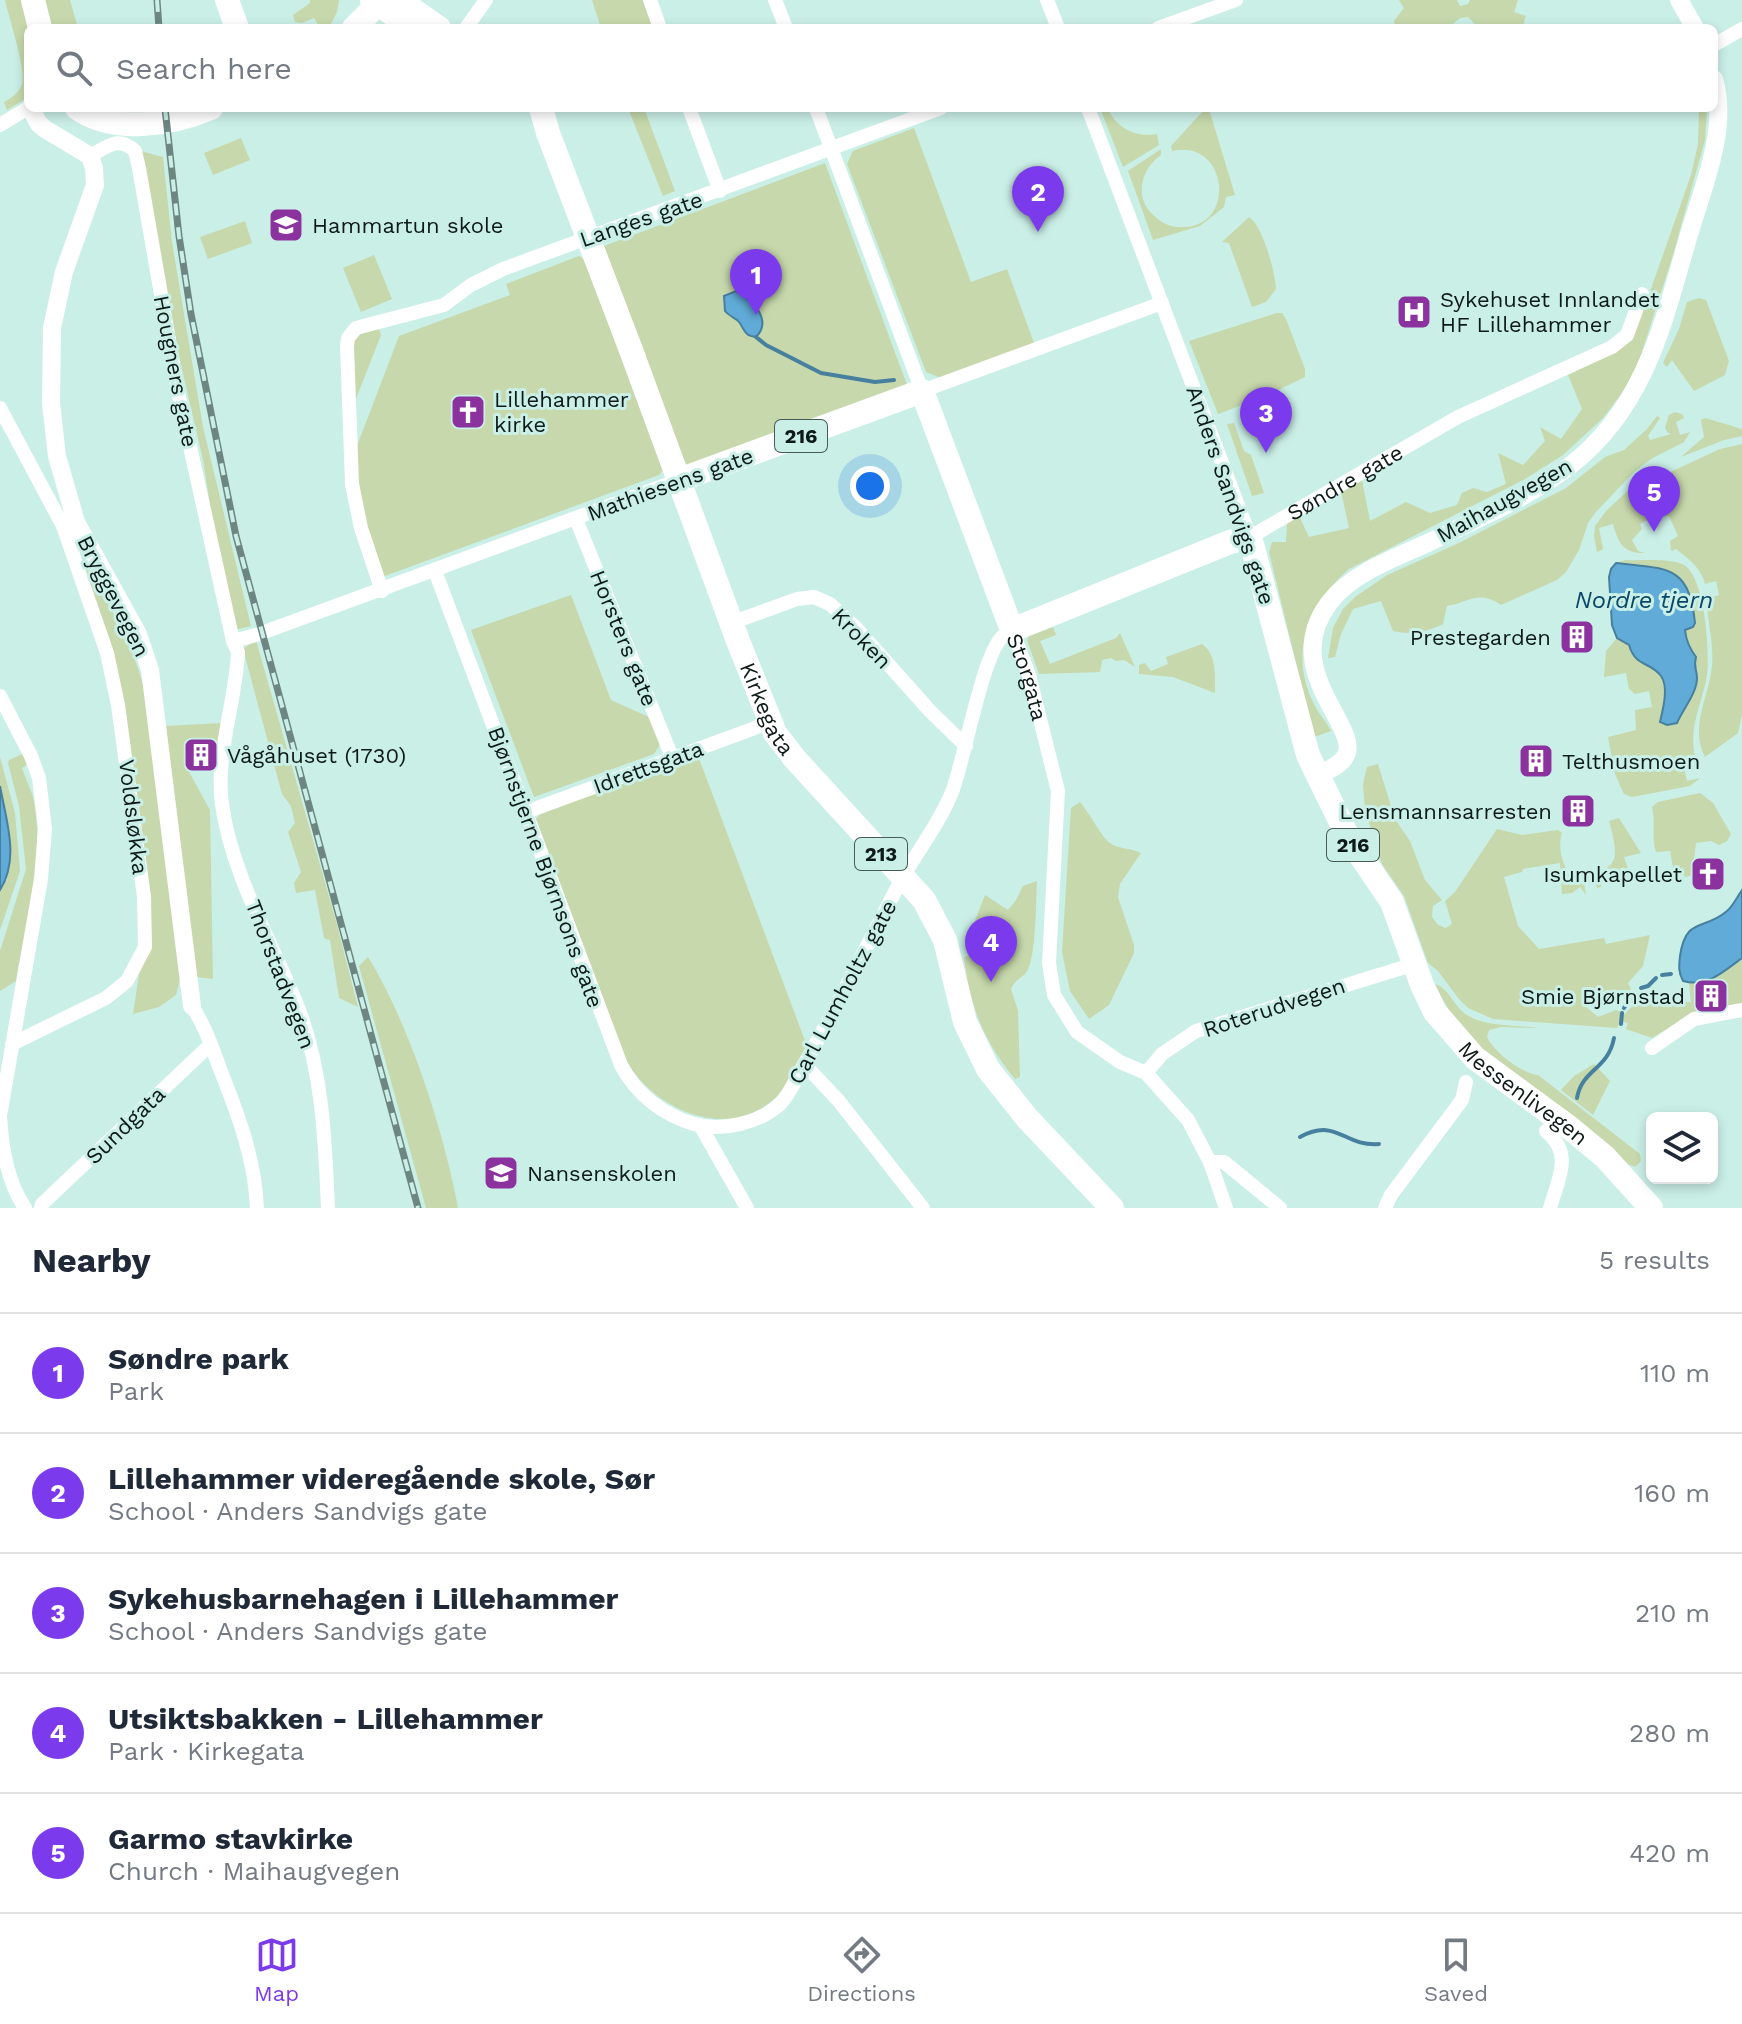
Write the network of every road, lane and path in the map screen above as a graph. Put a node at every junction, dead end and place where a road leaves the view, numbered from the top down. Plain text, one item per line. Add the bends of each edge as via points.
1 (33, 0) edge
2 (227, 0) edge
3 (486, 0) edge
4 (650, 0) edge
5 (775, 0) edge
6 (1047, 0) edge
7 (1236, 0) edge
8 (1679, 0) edge
9 (377, 1) edge
10 (39, 24) edge
11 (236, 24) edge
12 (345, 24) edge
13 (357, 24) edge
14 (408, 24) edge
15 (430, 24) edge
16 (469, 24) edge
17 (659, 24) edge
18 (784, 24) edge
19 (1056, 24) edge
20 (1169, 24) edge
21 (1693, 24) edge
22 (1742, 29) edge
23 (1718, 43) edge
24 (24, 111) edge
25 (32, 112) edge
26 (83, 112) edge
27 (198, 112) edge
28 (528, 112) edge
29 (542, 112) edge
30 (690, 112) edge
31 (818, 112) edge
32 (930, 112) edge
33 (1090, 112) edge
34 (1717, 112) edge
35 (0, 125) edge
36 (548, 133) junction
37 (832, 149) junction
38 (90, 156) junction
39 (720, 191) junction
40 (589, 239) junction
41 (1642, 294) dead end
42 (1162, 303) junction
43 (922, 391) junction
44 (0, 408) edge
45 (679, 480) junction
46 (576, 519) junction
47 (70, 524) junction
48 (1250, 537) junction
49 (435, 571) junction
50 (382, 591) junction
51 (731, 623) junction
52 (1012, 630) junction
53 (233, 641) junction
54 (0, 696) edge
55 (768, 720) junction
56 (966, 746) junction
57 (672, 757) junction
58 (1316, 776) junction
59 (526, 812) junction
60 (903, 877) junction
61 (1415, 964) junction
62 (192, 1006) joint
63 (1742, 1010) edge
64 (12, 1044) junction
65 (211, 1044) junction
66 (1652, 1048) dead end
67 (804, 1064) junction
68 (1146, 1073) junction
69 (1466, 1082) dead end
70 (700, 1125) junction
71 (1546, 1131) dead end
72 (1210, 1162) junction
73 (25, 1208) edge
74 (41, 1208) edge
75 (257, 1208) edge
76 (328, 1208) edge
77 (747, 1208) edge
78 (923, 1208) edge
79 (1112, 1208) edge
80 (1226, 1208) edge
81 (1280, 1208) edge
82 (1385, 1208) edge
83 (1550, 1208) edge
84 (1651, 1208) edge

1 - 10 main road
2 - 11 main road
3 - 16 street
4 - 17 street
5 - 18 street
6 - 19 street
7 - 20 street
8 - 21 street
9 - 12 main road
9 - 13 main road
9 - 14 main road
9 - 15 main road
22 - 23 street
24 - 35 street
25 - 38 street via 45,129
26 - 27 main road via 118,124
28 - 36 main road, 213
29 - 36 main road, 213
30 - 39 street
31 - 37 street, Storgata
32 - 37 street, Langes gate
33 - 42 street, Anders Sandvigs gate
34 - 58 street, Maihaugvegen via 1714,146 1667,313 1637,387 1614,422 1595,444 1541,485 1361,576 1328,604 1313,642 1313,666 1347,742 1338,764
36 - 40 main road, Kirkegata / 213
37 - 39 street, Langes gate
37 - 43 street, Storgata
38 - 47 street, Bryggevegen via 95,185 64,272 52,328 57,456
38 - 53 street, Hougners gate via 112,142 135,151 178,392
39 - 40 street, Langes gate
40 - 45 main road, Kirkegata / 213
40 - 50 street, Langes gate via 503,269 444,305 356,328 348,338 352,484
41 - 48 street, Søndre gate via 1627,335 1612,347 1458,417
42 - 43 street, Mathiesens gate
42 - 48 street, Anders Sandvigs gate
43 - 45 main road, Mathiesens gate / 216
43 - 52 main road, Storgata
44 - 47 street, Voldsløkka
45 - 46 street, Mathiesens gate
45 - 51 main road, Kirkegata / 213
46 - 49 street, Mathiesens gate
46 - 57 street, Horsters gate
47 - 62 street, Bryggevegen via 138,634 150,670
47 - 64 street, Voldsløkka via 118,705 144,897 145,947 127,981 106,998
48 - 52 main road, Søndre gate
48 - 58 main road, Anders Sandvigs gate / 216
49 - 50 street, Mathiesens gate
49 - 59 street, Bjørnstjerne Bjørnsons gate
50 - 53 street, Mathiesens gate
51 - 55 main road, Kirkegata / 213
51 - 56 street, Kroken via 797,599 814,597 830,604
52 - 56 street, Carl Lumholtz gate via 989,661
52 - 68 street, Storgata via 1058,791 1049,963 1054,995 1089,1042
53 - 76 street, Thorstadvegen via 238,669 221,791 230,845 313,1055 322,1098
54 - 64 street via 39,778 45,829
55 - 57 street, Idrettsgata
55 - 60 main road, Kirkegata / 213 via 785,748
56 - 60 street, Carl Lumholtz gate via 950,797
57 - 59 street, Idrettsgata
58 - 61 main road, Anders Sandvigs gate / 216 via 1348,837 1392,902
59 - 70 street, Bjørnstjerne Bjørnsons gate via 626,1075 663,1109
60 - 67 street, Carl Lumholtz gate
60 - 79 main road, Kirkegata / 213 via 937,921 965,1022 988,1069
61 - 68 street, Roterudvegen via 1196,1031 1162,1054
61 - 84 main road, Messenlivegen / 216 via 1435,1012 1465,1048 1605,1157
62 - 65 street, Bryggevegen
63 - 66 street via 1694,1019
64 - 73 street via 0,1116 2,1142
65 - 74 street, Sundgata
65 - 75 street, Bryggevegen via 246,1143
67 - 70 street, Carl Lumholtz gate via 787,1097 771,1110 732,1125
67 - 78 street
68 - 72 street, Storgata via 1188,1120
69 - 82 street via 1462,1100
70 - 77 street
71 - 83 street via 1558,1141 1562,1154
72 - 80 street, Storgata
72 - 81 street via 1224,1162

